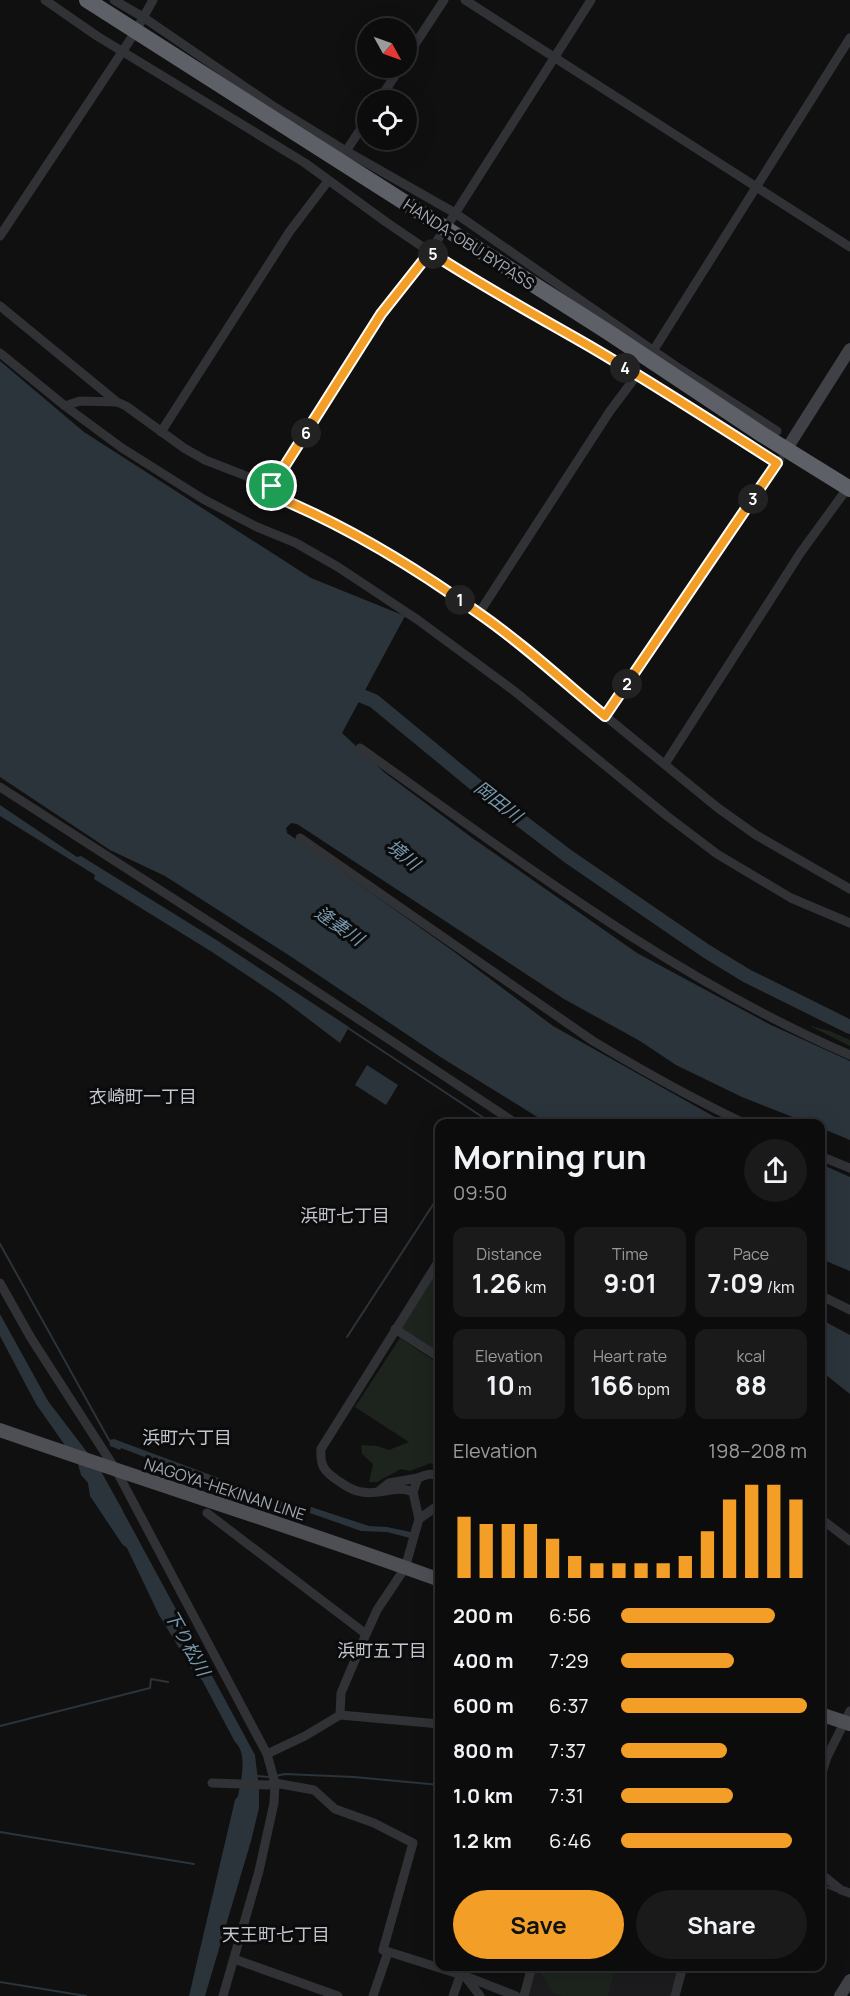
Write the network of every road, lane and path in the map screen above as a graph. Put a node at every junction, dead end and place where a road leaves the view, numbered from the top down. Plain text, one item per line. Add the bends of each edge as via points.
1 (45, 0) edge
2 (87, 0) edge
3 (114, 0) edge
4 (153, 0) edge
5 (444, 0) edge
6 (465, 0) edge
7 (591, 0) edge
8 (141, 21) junction
9 (132, 37) dead end
10 (850, 38) edge
11 (417, 41) edge
12 (123, 52) junction
13 (555, 57) junction
14 (357, 134) edge
15 (346, 151) junction
16 (328, 181) junction
17 (756, 188) junction
18 (455, 213) junction
19 (449, 223) dead end
20 (442, 233) dead end
21 (0, 236) edge
22 (850, 247) edge
23 (430, 252) junction
24 (0, 306) edge
25 (850, 349) edge
26 (653, 351) junction
27 (0, 353) edge
28 (637, 375) junction
29 (117, 402) junction
30 (65, 406) junction
31 (777, 430) dead end
32 (161, 432) junction
33 (782, 456) junction
34 (272, 486) junction
35 (849, 487) edge
36 (479, 613) junction
37 (605, 716) junction
38 (360, 748) dead end
39 (664, 764) junction
40 (0, 787) edge
41 (300, 838) dead end
42 (850, 889) edge
43 (850, 923) edge
44 (850, 1055) edge
45 (509, 1119) edge
46 (735, 1119) edge
47 (825, 1158) edge
48 (850, 1168) edge
49 (435, 1267) edge
50 (0, 1283) edge
51 (825, 1298) edge
52 (850, 1310) edge
53 (395, 1329) junction
54 (435, 1355) edge
55 (0, 1430) edge
56 (111, 1469) junction
57 (435, 1474) edge
58 (418, 1478) junction
59 (378, 1491) junction
60 (413, 1492) junction
61 (435, 1507) edge
62 (207, 1513) dead end
63 (419, 1518) junction
64 (825, 1522) edge
65 (850, 1541) edge
66 (405, 1568) junction
67 (435, 1578) edge
68 (366, 1634) junction
69 (340, 1715) junction
70 (825, 1715) edge
71 (848, 1719) edge
72 (435, 1724) edge
73 (267, 1754) junction
74 (825, 1765) edge
75 (272, 1780) junction
76 (212, 1783) dead end
77 (825, 1877) edge
78 (850, 1893) edge
79 (388, 1952) junction
80 (234, 1959) junction
81 (435, 1967) edge
82 (447, 1971) edge
83 (531, 1971) edge
84 (682, 1971) edge
85 (462, 1976) junction
86 (850, 1980) edge
87 (324, 1994) edge
88 (224, 1996) edge
89 (338, 1996) edge
90 (373, 1996) edge
91 (453, 1996) edge
92 (480, 1996) edge
93 (516, 1996) edge
94 (524, 1996) edge
95 (675, 1996) edge
96 (840, 1996) edge

1 - 12 street
2 - 33 highway, HANDA-OBU BYPASS via 608,332
3 - 8 street
4 - 8 street
5 - 11 street
6 - 13 street
7 - 13 street
8 - 15 street
9 - 12 street
10 - 17 street
12 - 16 street
12 - 21 street
13 - 17 street
13 - 18 street
14 - 15 street
15 - 18 street
16 - 23 street
16 - 32 street via 290,231
17 - 22 street
17 - 26 street
18 - 19 street
18 - 26 street
20 - 23 street
23 - 28 street
23 - 34 street via 381,314
24 - 29 street
25 - 33 street
26 - 31 street
27 - 30 street
28 - 33 street
28 - 36 street
29 - 30 street via 80,401
29 - 32 street
30 - 43 street via 203,499 296,543 356,579 513,690 717,854 791,898
32 - 34 street via 205,460
33 - 35 highway, HANDA-OBU BYPASS
33 - 37 street
34 - 36 street via 274,496 371,542
35 - 39 street via 795,561
36 - 37 street
37 - 39 street
38 - 44 street via 576,902 766,1016
39 - 42 street via 756,835
40 - 45 street
41 - 46 street via 627,1063
47 - 48 street
49 - 53 street
50 - 56 street
51 - 52 street
53 - 54 street
53 - 59 street via 321,1449 320,1462 325,1472 349,1488 364,1493
55 - 56 main road, NAGOYA-HEKINAN LINE
56 - 66 main road, NAGOYA-HEKINAN LINE
56 - 73 street
57 - 58 street
58 - 59 street via 389,1483
58 - 60 street
59 - 60 street via 404,1488
60 - 63 street
61 - 63 street
62 - 68 street
63 - 66 street
64 - 65 street
66 - 67 main road, NAGOYA-HEKINAN LINE
66 - 68 street
68 - 69 street via 341,1693
69 - 72 street
69 - 73 street
70 - 71 main road
71 - 74 street
73 - 75 street
75 - 76 street
75 - 79 street via 314,1790 335,1809 413,1843 383,1950
75 - 80 street via 274,1803
77 - 78 street
79 - 81 street
79 - 90 street
80 - 87 street
80 - 88 street
82 - 85 street
83 - 94 street
84 - 95 street
85 - 91 street
85 - 92 street
85 - 93 street
86 - 96 street
87 - 89 street

